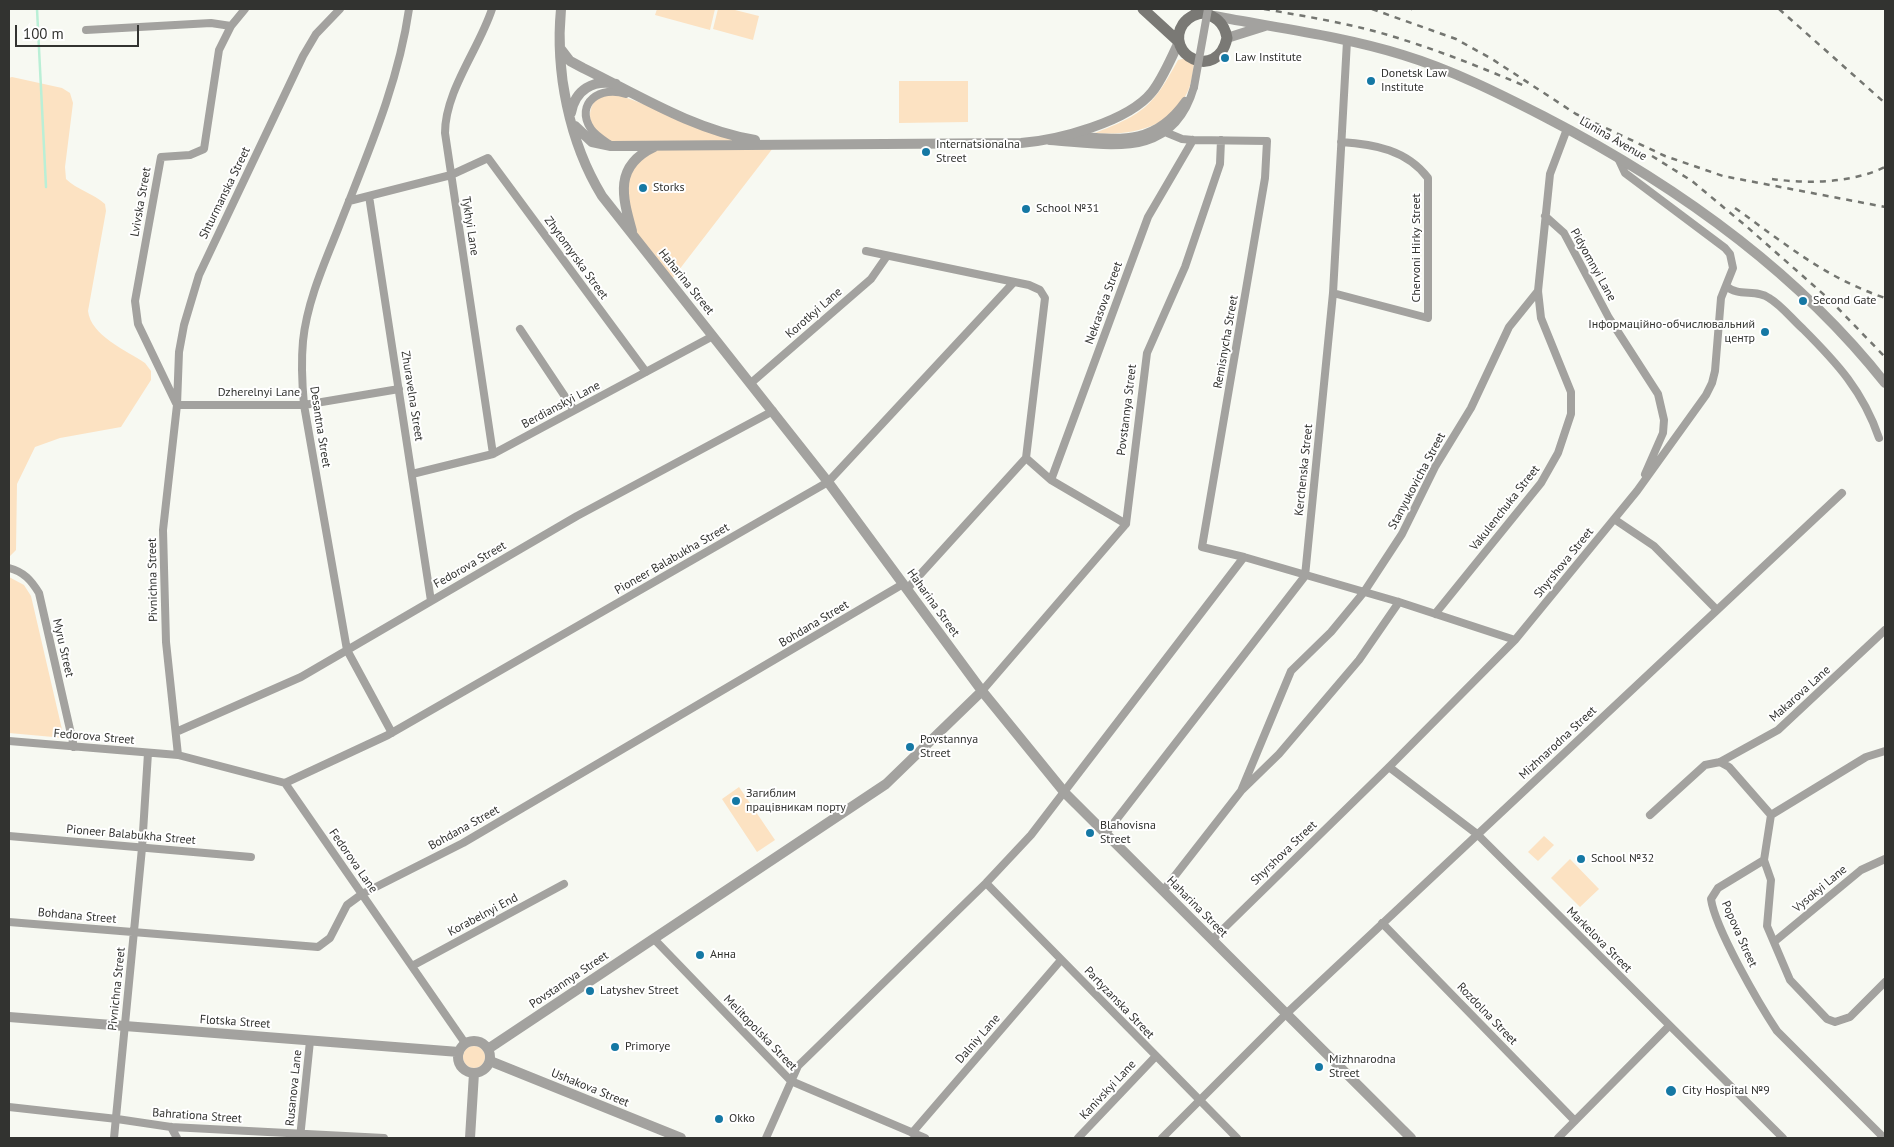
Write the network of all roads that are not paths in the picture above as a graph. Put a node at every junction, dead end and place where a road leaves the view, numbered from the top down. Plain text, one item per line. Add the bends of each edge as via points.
1 (245, 9) edge
2 (340, 9) edge
3 (409, 9) edge
4 (492, 9) edge
5 (561, 9) edge
6 (1143, 9) edge
7 (1206, 12) edge
8 (231, 26) junction
9 (1267, 26) junction
10 (86, 30) dead end
11 (1227, 38) junction
12 (1347, 41) junction
13 (1179, 42) junction
14 (560, 48) junction
15 (1188, 56) junction
16 (1170, 59) junction
17 (616, 84) junction
18 (1194, 87) junction
19 (661, 106) junction
20 (571, 120) junction
21 (1567, 129) junction
22 (1165, 132) junction
23 (1069, 135) junction
24 (1046, 140) junction
25 (1193, 140) junction
26 (1221, 140) junction
27 (1341, 142) junction
28 (791, 143) junction
29 (611, 146) junction
30 (655, 147) junction
31 (1617, 156) junction
32 (451, 175) junction
33 (369, 196) junction
34 (349, 201) junction
35 (1545, 216) junction
36 (633, 237) junction
37 (866, 251) dead end
38 (888, 256) junction
39 (1014, 282) junction
40 (1726, 286) junction
41 (1538, 291) junction
42 (1333, 293) junction
43 (520, 329) dead end
44 (713, 336) junction
45 (646, 372) junction
46 (751, 383) junction
47 (1885, 383) edge
48 (400, 389) junction
49 (177, 405) junction
50 (304, 405) junction
51 (574, 410) junction
52 (773, 411) junction
53 (1879, 438) dead end
54 (493, 454) junction
55 (1026, 458) junction
56 (412, 474) junction
57 (1051, 480) junction
58 (828, 482) junction
59 (1637, 491) junction
60 (1842, 493) dead end
61 (1614, 519) junction
62 (1126, 524) junction
63 (1244, 557) junction
64 (9, 568) edge
65 (1305, 576) junction
66 (905, 586) junction
67 (1364, 592) junction
68 (431, 601) junction
69 (1399, 602) junction
70 (1716, 609) junction
71 (1435, 614) junction
72 (1885, 630) edge
73 (1515, 640) junction
74 (347, 650) junction
75 (982, 690) junction
76 (176, 732) junction
77 (392, 733) junction
78 (9, 741) edge
79 (74, 747) junction
80 (1885, 751) edge
81 (148, 753) junction
82 (178, 755) junction
83 (1720, 762) junction
84 (1389, 767) junction
85 (285, 783) junction
86 (1241, 791) junction
87 (1065, 793) junction
88 (1650, 815) dead end
89 (1771, 815) junction
90 (1106, 833) junction
91 (1477, 834) junction
92 (9, 836) edge
93 (142, 848) junction
94 (251, 857) dead end
95 (1885, 859) edge
96 (1764, 860) junction
97 (986, 883) junction
98 (564, 884) dead end
99 (1163, 891) junction
100 (362, 894) junction
101 (9, 922) edge
102 (1382, 923) junction
103 (134, 933) junction
104 (654, 939) junction
105 (1212, 940) junction
106 (1774, 942) junction
107 (1061, 960) junction
108 (412, 966) junction
109 (1885, 982) edge
110 (1286, 1014) junction
111 (9, 1017) edge
112 (124, 1026) junction
113 (1669, 1026) junction
114 (310, 1041) junction
115 (462, 1048) junction
116 (488, 1050) junction
117 (1155, 1056) junction
118 (490, 1061) junction
119 (474, 1073) junction
120 (791, 1081) junction
121 (1199, 1102) junction
122 (9, 1107) edge
123 (117, 1118) junction
124 (1575, 1121) junction
125 (171, 1127) junction
126 (912, 1133) junction
127 (300, 1136) edge
128 (114, 1138) edge
129 (177, 1138) edge
130 (384, 1138) edge
131 (470, 1138) edge
132 (681, 1138) edge
133 (766, 1138) edge
134 (925, 1138) edge
135 (1078, 1138) edge
136 (1162, 1138) edge
137 (1237, 1138) edge
138 (1411, 1138) edge
139 (1558, 1138) edge
140 (1783, 1138) edge
141 (1884, 1138) edge

1 - 8 street, Lvivska Street
2 - 49 street, Shturmanska Street via 316,34 303,56 199,275 179,352
3 - 34 street, Desantna Street via 386,106
4 - 32 street, Tykhyi Lane via 446,112 444,133
5 - 14 street, Haharina Street
6 - 13 main road
7 - 9 street, Lunina Avenue
7 - 11 main road via 1226,29
7 - 13 main road via 1186,21 1179,34
7 - 18 street, bridge
8 - 10 street via 211,23
8 - 49 street, Lvivska Street via 220,50 204,148 190,155 161,157 135,301 138,324
9 - 11 street, Lunina Avenue
9 - 12 street, Lunina Avenue
11 - 15 main road via 1225,47 1216,58 1201,62
12 - 21 street, Lunina Avenue via 1402,54 1442,68
12 - 27 street, Kerchenska Street
13 - 15 main road
13 - 16 street
14 - 17 street via 576,65
14 - 20 street, Haharina Street
15 - 16 street
16 - 23 street via 1152,91 1138,105 1108,121
17 - 19 street
17 - 20 street via 598,82 583,89 573,103
18 - 22 street via 1184,112
18 - 23 street via 1171,118 1143,135 1122,139
19 - 28 street via 741,138
19 - 29 street via 617,91 595,96 587,111 588,123 594,133
20 - 29 street via 583,136
20 - 36 street, Haharina Street via 592,179
21 - 31 street, Lunina Avenue
21 - 35 street via 1550,174
22 - 24 street via 1133,146
22 - 25 street
23 - 24 street
24 - 28 street via 1021,143
25 - 26 street
25 - 57 street, Nekrasova Street via 1148,217
26 - 62 street, Povstannya Street via 1220,164 1185,267 1147,353
26 - 63 street, Remisnycha Street via 1267,141 1265,178 1202,548
27 - 42 street, Kerchenska Street
27 - 42 street, Chervoni Hirky Street via 1398,153 1428,178 1428,318
28 - 30 street
29 - 30 street
30 - 36 street via 635,160 624,180 624,204
31 - 40 street, Shyrshova Street via 1625,173 1725,248 1733,268
31 - 47 street, Lunina Avenue via 1753,250 1848,338
32 - 33 street
32 - 45 street, Zhytomyrska Street via 488,158
32 - 54 street, Tykhyi Lane
33 - 34 street
33 - 48 street, Zhuravelna Street
34 - 50 street, Desantna Street via 320,274 303,339 301,374
35 - 41 street
35 - 59 street, Pidyomnyi Lane via 1564,233 1609,318 1658,394 1664,420 1663,433
36 - 44 street, Haharina Street
37 - 38 street
38 - 39 street
38 - 46 street, Korotkyi Lane via 871,279
39 - 55 street via 1040,290 1045,298
39 - 58 street, Pioneer Balabukha Street
40 - 53 street via 1733,292 1768,296 1785,311 1855,386 1872,415
40 - 59 street, Shyrshova Street via 1721,298 1712,384
41 - 67 street, Stanyukovicha Street via 1509,326 1471,408 1435,466 1402,534
41 - 71 street, Vakulenchuka Street via 1541,318 1571,392 1566,430 1541,484
42 - 65 street, Kerchenska Street
43 - 51 street
44 - 45 street, Berdianskyi Lane
44 - 46 street, Haharina Street
45 - 51 street, Berdianskyi Lane
46 - 52 street, Haharina Street
48 - 50 street, Dzherelnyi Lane
48 - 56 street, Zhuravelna Street
49 - 50 street, Dzherelnyi Lane
49 - 76 street, Pivnichna Street via 164,530 166,642
50 - 74 street, Desantna Street
51 - 54 street, Berdianskyi Lane
52 - 58 street, Haharina Street
52 - 68 street, Fedorova Street via 577,516
54 - 56 street, Berdianskyi Lane
55 - 57 street
55 - 66 street, Bohdana Street
56 - 68 street, Zhuravelna Street
57 - 62 street
58 - 66 street, Haharina Street
58 - 77 street, Pioneer Balabukha Street
59 - 61 street, Shyrshova Street
60 - 70 street, Mizhnarodna Street
61 - 70 street via 1654,546
61 - 73 street, Shyrshova Street
62 - 75 street, Povstannya Street
63 - 65 street
63 - 87 street
64 - 79 street, Myru Street via 30,580 39,593
65 - 67 street
65 - 90 street
66 - 75 street, Haharina Street
66 - 100 street, Bohdana Street via 463,843
67 - 69 street
67 - 86 street, Stanyukovicha Street via 1331,632 1291,671
68 - 74 street, Fedorova Street
69 - 71 street
69 - 86 street, Stanyukovicha Street via 1358,660 1279,754
70 - 91 street, Mizhnarodna Street
71 - 73 street
72 - 83 street, Makarova Lane via 1778,730
73 - 84 street, Shyrshova Street
74 - 76 street, Fedorova Street via 267,693 239,702
74 - 77 street, Desantna Street
75 - 87 street, Haharina Street
75 - 104 street, Povstannya Street via 886,784
76 - 82 street, Pivnichna Street
77 - 85 street, Pioneer Balabukha Street
78 - 79 street, Fedorova Street
79 - 81 street, Fedorova Street
80 - 89 street via 1866,757
81 - 82 street, Fedorova Street
81 - 93 street, Pivnichna Street
82 - 85 street
83 - 88 street, Makarova Lane via 1705,765
83 - 89 street via 1729,767
84 - 91 street, Markelova Street
84 - 105 street, Shyrshova Street
85 - 100 street, Fedorova Lane
86 - 99 street, Stanyukovicha Street
87 - 90 street, Haharina Street
87 - 97 street
89 - 96 street
90 - 99 street, Haharina Street
91 - 102 street, Mizhnarodna Street
91 - 113 street, Markelova Street
92 - 93 street, Pioneer Balabukha Street
93 - 94 street, Pioneer Balabukha Street
93 - 103 street, Pivnichna Street
95 - 106 street, Vysokyi Lane via 1861,870
96 - 106 street via 1771,880 1767,926
96 - 141 street, Popova Street via 1714,893 1712,904 1727,940 1763,1010 1777,1030
97 - 107 street, Partyzanska Street
97 - 120 street via 798,1066
98 - 108 street, Korabelnyi End
99 - 105 street, Haharina Street
100 - 103 street, Bohdana Street via 347,905 330,938 318,947
100 - 108 street, Fedorova Lane
101 - 103 street, Bohdana Street
102 - 110 street, Mizhnarodna Street
102 - 124 street, Rozdolna Street
103 - 112 street, Pivnichna Street
104 - 116 street, Povstannya Street
104 - 120 street, Melitopolska Street
105 - 110 street, Haharina Street
106 - 109 street via 1790,980 1827,1019 1835,1022 1850,1017
107 - 117 street, Partyzanska Street
107 - 126 street, Dalniy Lane
108 - 115 street, Fedorova Lane
110 - 121 street, Mizhnarodna Street
110 - 138 street, Haharina Street
111 - 112 street, Flotska Street
112 - 114 street, Flotska Street
112 - 123 street, Pivnichna Street
113 - 124 street
113 - 140 street, Markelova Street
114 - 115 street, Flotska Street
114 - 127 street, Rusanova Lane
115 - 116 street via 478,1041
115 - 119 street via 460,1064
116 - 118 street
117 - 121 street, Partyzanska Street
117 - 135 street, Kanivskyi Lane
118 - 119 street via 481,1071
118 - 132 street, Ushakova Street
119 - 131 street
120 - 126 street, Melitopolska Street
120 - 133 street
121 - 136 street, Mizhnarodna Street
121 - 137 street, Partyzanska Street
122 - 123 street, Bahrationa Street
123 - 125 street, Bahrationa Street
123 - 128 street, Pivnichna Street
124 - 139 street
125 - 127 street, Bahrationa Street
125 - 129 street
126 - 134 street, Melitopolska Street
127 - 130 street, Bahrationa Street

